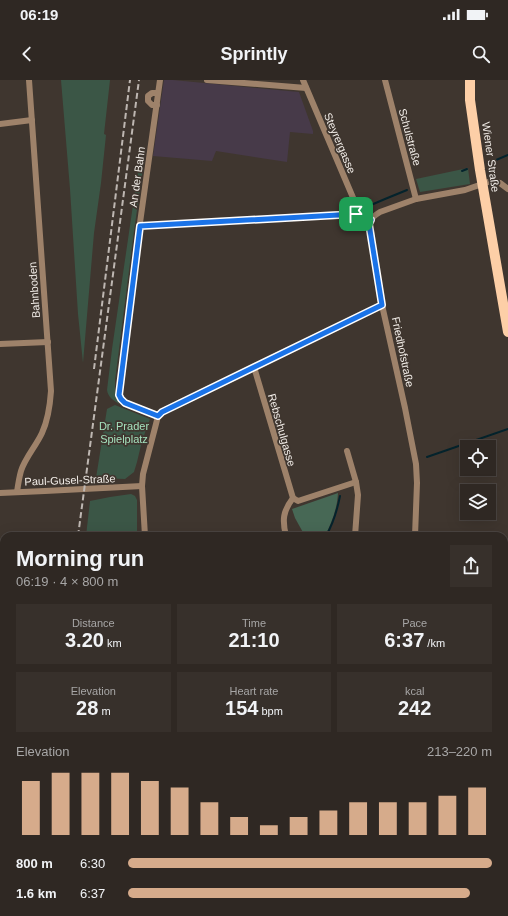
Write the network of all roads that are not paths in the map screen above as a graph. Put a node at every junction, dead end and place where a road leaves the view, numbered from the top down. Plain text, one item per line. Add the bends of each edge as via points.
1 (29, 80) edge
2 (160, 80) edge
3 (208, 80) edge
4 (303, 80) edge
5 (385, 80) edge
6 (470, 80) edge
7 (306, 88) junction
8 (158, 93) junction
9 (156, 105) junction
10 (32, 120) junction
11 (0, 124) edge
12 (482, 184) junction
13 (508, 190) edge
14 (416, 199) junction
15 (356, 214) junction
16 (371, 220) junction
17 (140, 226) junction
18 (382, 305) junction
19 (508, 332) edge
20 (48, 342) junction
21 (0, 344) edge
22 (254, 368) junction
23 (158, 416) junction
24 (347, 451) dead end
25 (356, 482) junction
26 (142, 486) junction
27 (17, 492) junction
28 (0, 493) edge
29 (293, 498) junction
30 (145, 532) edge
31 (285, 532) edge
32 (355, 532) edge
33 (415, 532) edge

1 - 10 street, Bahnboden
2 - 8 street, An der Bahn
3 - 7 street
4 - 7 street, Steyrergasse
5 - 14 street, Schulstraße
6 - 12 main road, Wiener Straße
7 - 15 street, Steyrergasse via 354,200
8 - 9 street, An der Bahn
8 - 9 street, An der Bahn via 148,96 148,101
9 - 17 street, An der Bahn
10 - 11 street
10 - 20 street, Bahnboden
12 - 13 street via 496,182
12 - 14 street via 465,190
12 - 19 main road, Wiener Straße
14 - 16 street via 380,212
15 - 16 street
15 - 17 street
16 - 18 street, Friedhofstraße via 369,224
17 - 23 street, An der Bahn via 119,395 125,403
18 - 22 street
18 - 33 street, Friedhofstraße via 416,464
20 - 21 street
20 - 27 street, Bahnboden via 51,392 49,412 42,433 21,470
22 - 23 street
22 - 29 street, Rebschulgasse
23 - 26 street
24 - 25 street
25 - 29 street via 298,501
25 - 32 street via 358,495
26 - 27 street, Paul-Gusel-Straße
26 - 30 street
27 - 28 street, Paul-Gusel-Straße
29 - 31 street via 284,516

